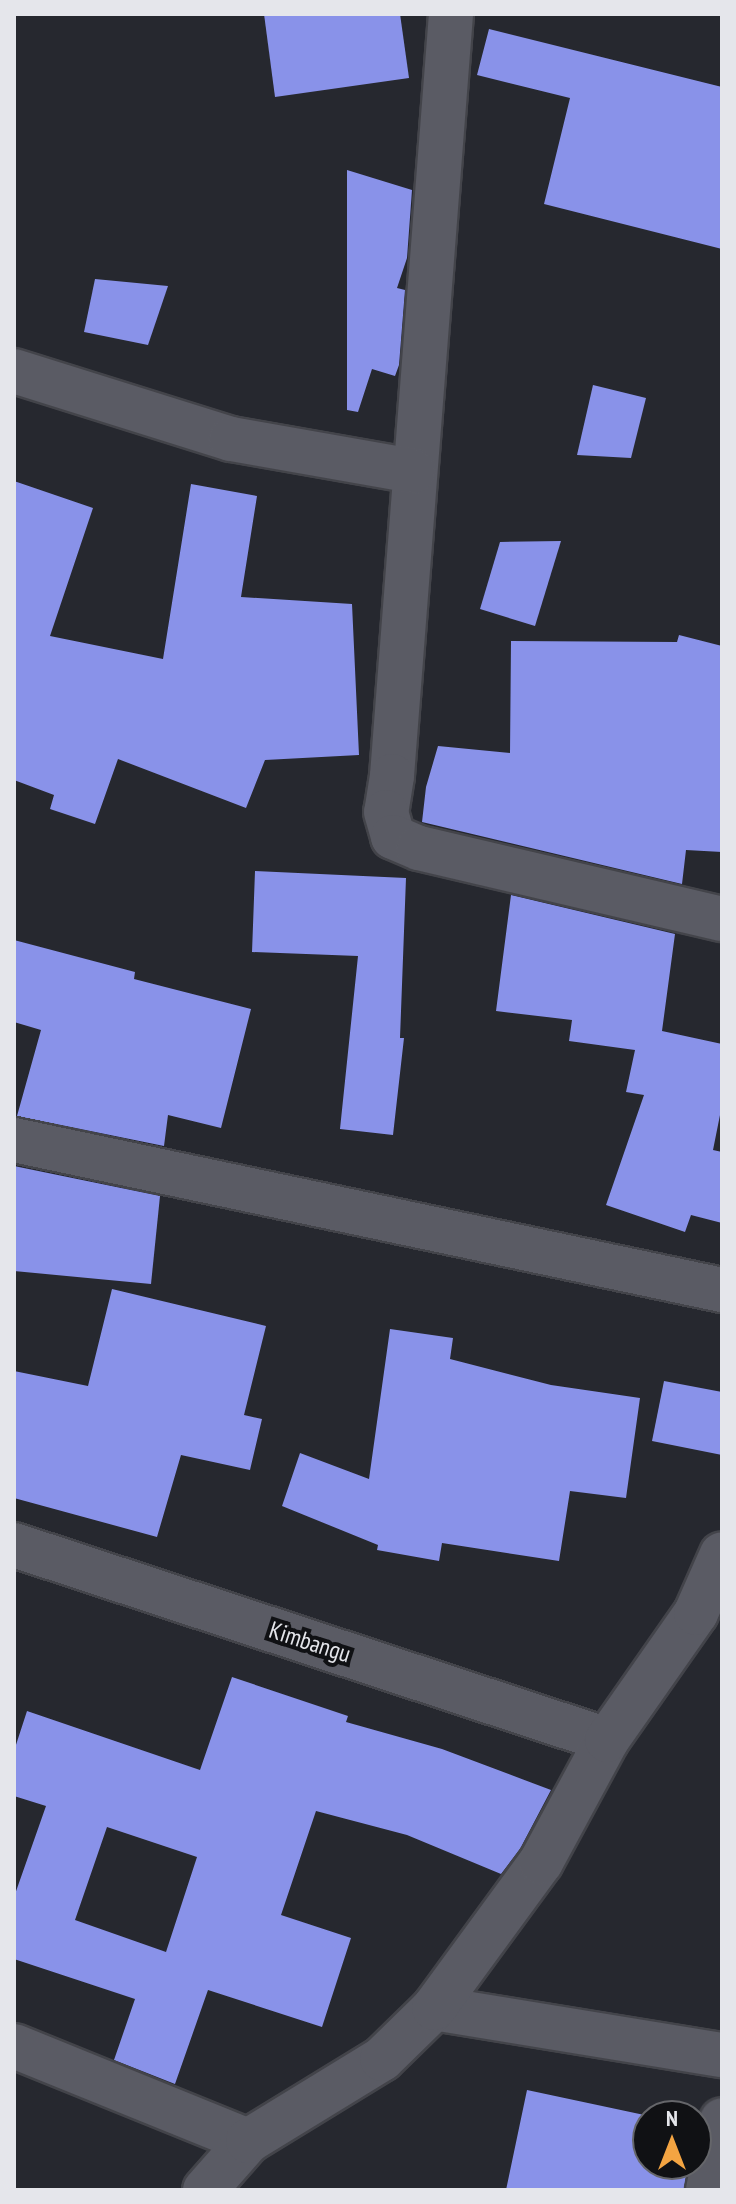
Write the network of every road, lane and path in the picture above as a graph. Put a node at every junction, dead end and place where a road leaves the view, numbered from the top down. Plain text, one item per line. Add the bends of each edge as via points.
1 (451, 14) edge
2 (14, 371) edge
3 (413, 471) junction
4 (722, 919) edge
5 (14, 1140) edge
6 (722, 1290) edge
7 (14, 1545) edge
8 (722, 1554) edge
9 (709, 1614) edge
10 (607, 1740) junction
11 (434, 2008) junction
12 (14, 2046) edge
13 (722, 2055) edge
14 (722, 2120) edge
15 (248, 2141) junction
16 (205, 2190) edge
17 (708, 2190) edge

1 - 3 street
2 - 3 street via 231,439
3 - 4 street via 386,812 393,837 419,848
5 - 6 street
7 - 10 street, Kimbangu
8 - 9 street
9 - 10 street
10 - 11 street via 541,1862
11 - 13 street
11 - 15 street via 382,2059
12 - 15 street
14 - 17 street
15 - 16 street

